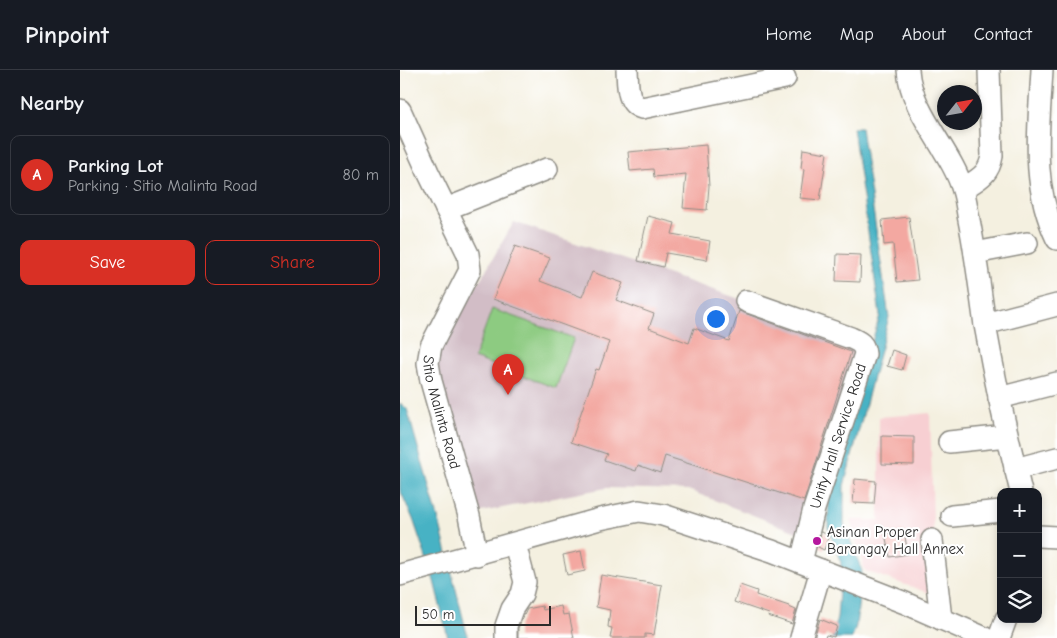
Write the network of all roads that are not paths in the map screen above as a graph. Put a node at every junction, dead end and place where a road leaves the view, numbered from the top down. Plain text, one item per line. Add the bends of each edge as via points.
1 (627, 70) edge
2 (733, 70) edge
3 (908, 70) edge
4 (989, 70) edge
5 (1042, 70) edge
6 (785, 78) dead end
7 (745, 87) junction
8 (400, 110) edge
9 (547, 169) dead end
10 (963, 190) junction
11 (446, 210) junction
12 (1057, 238) edge
13 (1027, 243) dead end
14 (975, 253) junction
15 (746, 301) dead end
16 (1057, 305) edge
17 (985, 324) junction
18 (1057, 383) edge
19 (999, 398) junction
20 (1006, 436) junction
21 (949, 442) dead end
22 (1057, 458) edge
23 (1015, 469) junction
24 (1020, 488) edge
25 (997, 511) edge
26 (952, 516) dead end
27 (1042, 536) edge
28 (1057, 537) edge
29 (932, 540) dead end
30 (515, 544) junction
31 (472, 556) junction
32 (801, 562) junction
33 (407, 573) edge
34 (828, 573) junction
35 (940, 619) junction
36 (1005, 623) edge
37 (979, 637) edge
38 (506, 638) edge
39 (800, 638) edge
40 (999, 638) edge

1 - 7 street via 631,98 642,108
2 - 7 street
3 - 10 street via 916,100
4 - 10 street via 990,168
5 - 12 street via 1037,152 1041,195
6 - 7 street
8 - 11 street, Sitio Malinta Road
9 - 11 street
10 - 14 street
11 - 31 street, Sitio Malinta Road via 468,254 470,270 431,346 428,363 469,516
13 - 14 street
14 - 17 street
15 - 32 street, Unity Hall Service Road via 852,338 864,346 865,354 814,509
16 - 17 street
17 - 19 street
18 - 19 street
19 - 20 street
20 - 21 street
20 - 23 street
22 - 23 street
23 - 24 street
25 - 26 street
27 - 28 street
29 - 35 street
30 - 31 street
30 - 32 street via 639,511 663,515
30 - 38 street via 524,582 522,594 506,626
31 - 33 street
32 - 34 street
34 - 35 street
34 - 39 street
35 - 37 street
36 - 40 street

